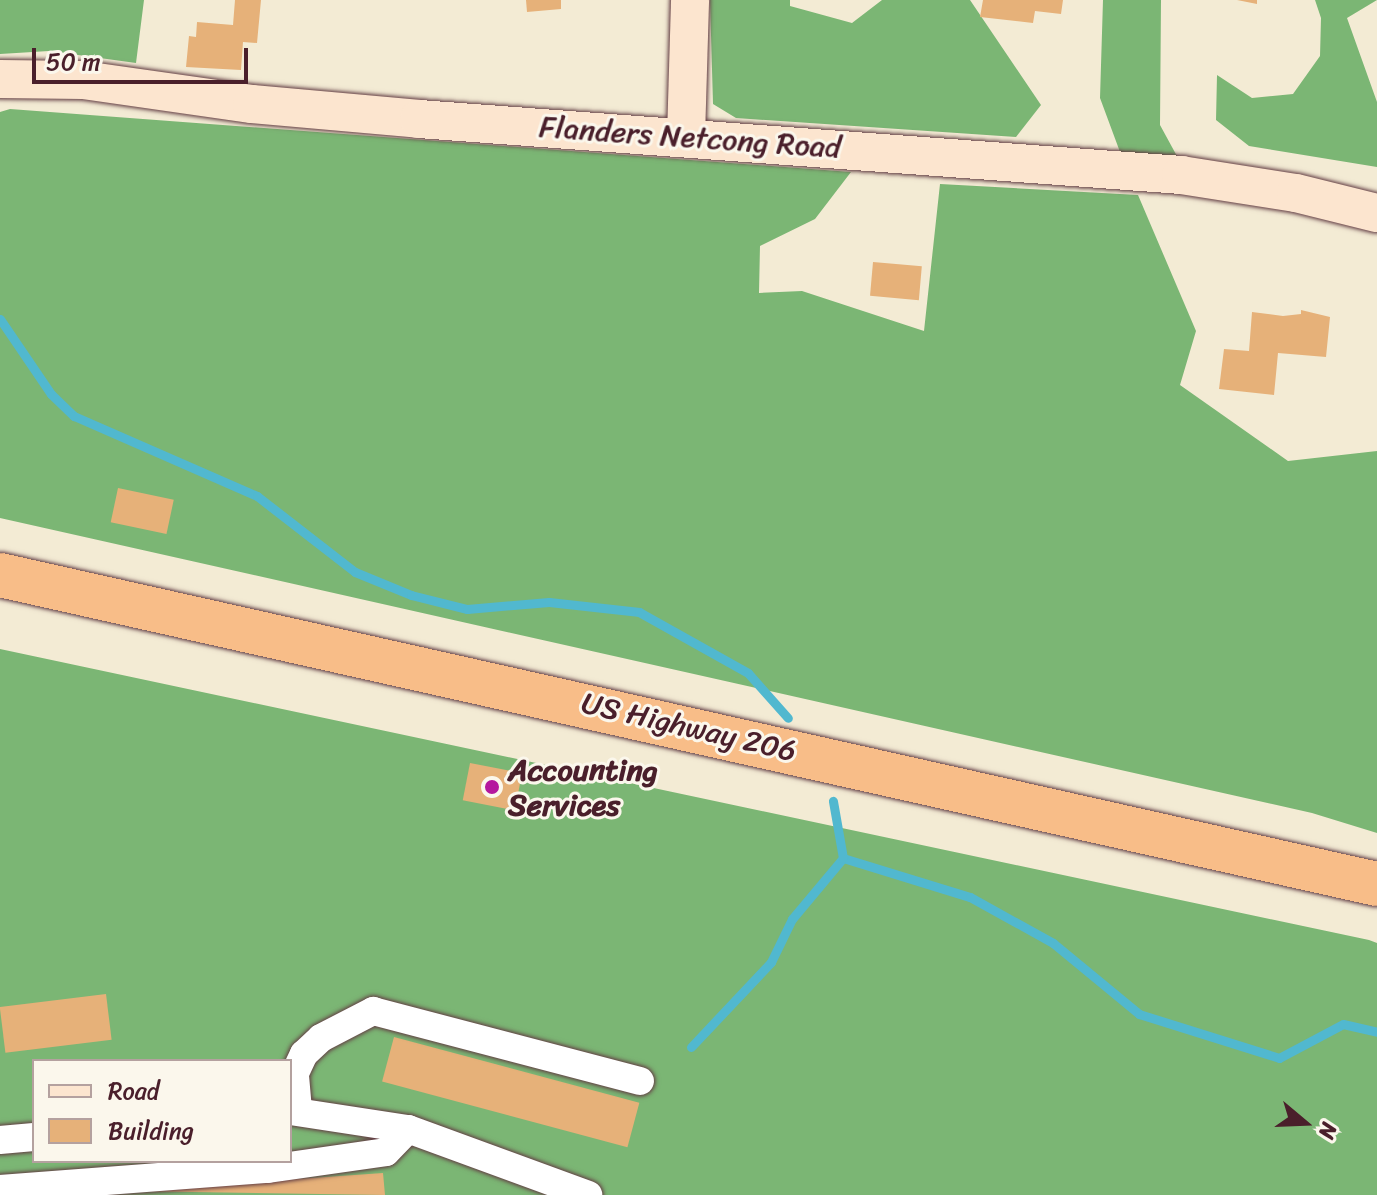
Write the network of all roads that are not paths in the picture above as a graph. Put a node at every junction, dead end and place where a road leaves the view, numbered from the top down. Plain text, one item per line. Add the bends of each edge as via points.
1 (690, 0) edge
2 (0, 79) edge
3 (686, 137) junction
4 (1377, 213) edge
5 (0, 575) edge
6 (1377, 884) edge
7 (640, 1081) dead end
8 (294, 1110) edge
9 (408, 1129) junction
10 (32, 1137) edge
11 (0, 1140) edge
12 (0, 1189) edge
13 (588, 1195) edge

1 - 3 main road
2 - 3 main road, Flanders Netcong Road via 83,80 297,109
3 - 4 main road, Flanders Netcong Road via 1181,175
5 - 6 highway, US Highway 206
7 - 8 street via 373,1011 321,1038 304,1054 295,1073
8 - 9 street
9 - 12 street via 386,1152 371,1155 268,1169
9 - 13 street
10 - 11 street

